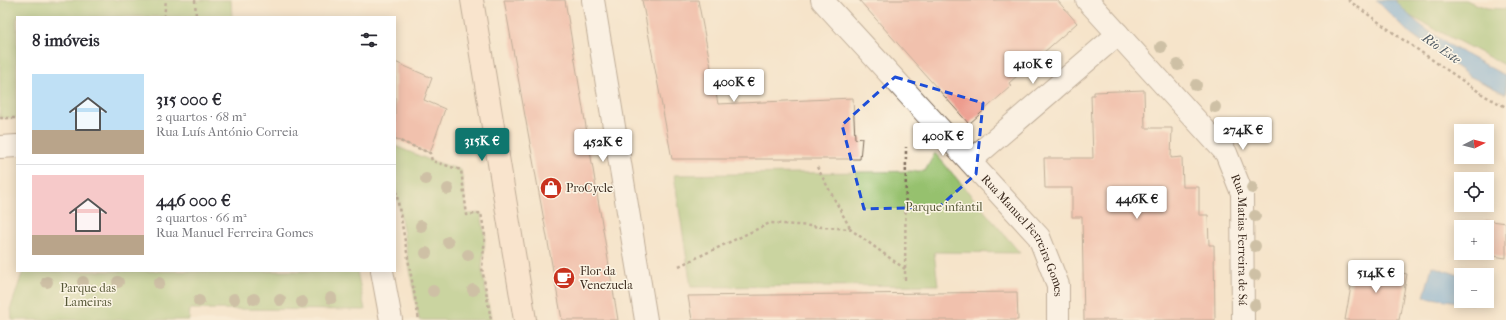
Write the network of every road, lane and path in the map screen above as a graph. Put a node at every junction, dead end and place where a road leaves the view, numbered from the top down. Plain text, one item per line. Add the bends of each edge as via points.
1 (166, 0) edge
2 (195, 0) edge
3 (472, 0) edge
4 (593, 0) edge
5 (822, 0) edge
6 (1087, 0) edge
7 (1348, 0) edge
8 (164, 16) edge
9 (196, 16) edge
10 (1118, 34) junction
11 (1506, 107) edge
12 (0, 118) edge
13 (16, 118) edge
14 (396, 139) edge
15 (16, 146) edge
16 (0, 147) edge
17 (906, 147) dead end
18 (970, 161) junction
19 (816, 167) dead end
20 (396, 191) edge
21 (850, 228) junction
22 (679, 266) dead end
23 (905, 269) junction
24 (382, 272) edge
25 (905, 280) dead end
26 (391, 320) edge
27 (419, 320) edge
28 (491, 320) edge
29 (525, 320) edge
30 (646, 320) edge
31 (1058, 320) edge
32 (1243, 320) edge

1 - 8 path
2 - 9 path
3 - 29 street
4 - 30 street
5 - 18 street, Rua Manuel Ferreira Gomes
6 - 10 street, Rua Matias Ferreira de Sá
7 - 11 path via 1461,80
10 - 18 street
10 - 32 street, Rua Matias Ferreira de Sá via 1226,153 1242,193
12 - 13 path
14 - 28 path via 430,153 432,161 461,170 467,215 481,213 485,236 482,268
15 - 16 street
17 - 23 path
18 - 31 street, Rua Manuel Ferreira Gomes via 1039,237 1058,285
19 - 21 path
20 - 27 path
21 - 22 path via 770,223
21 - 23 path
23 - 25 path
24 - 26 street

